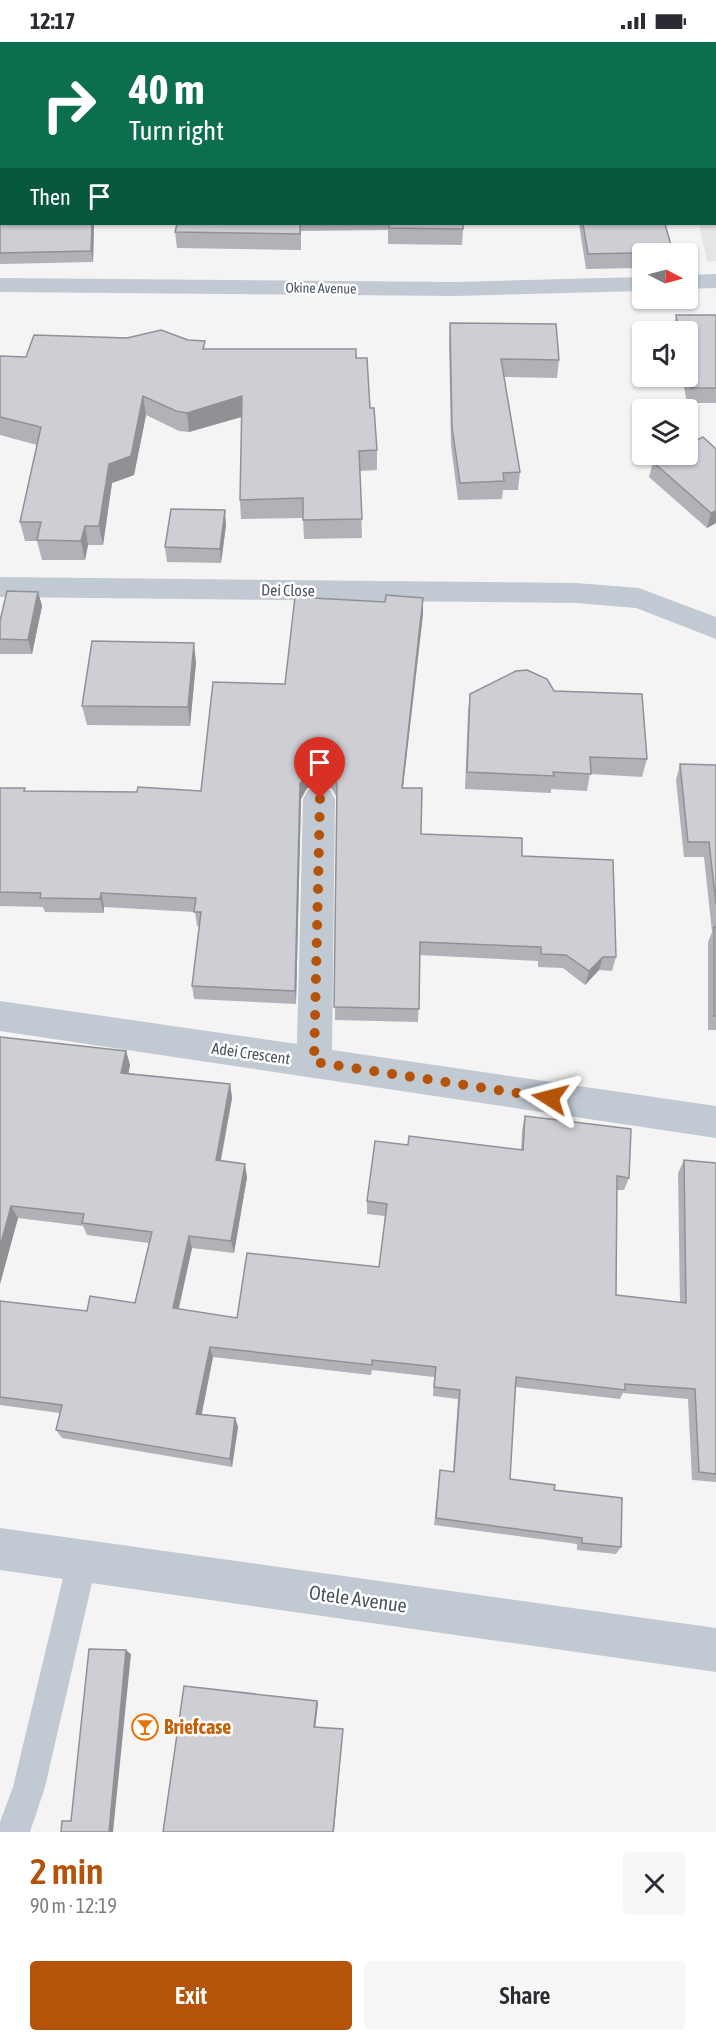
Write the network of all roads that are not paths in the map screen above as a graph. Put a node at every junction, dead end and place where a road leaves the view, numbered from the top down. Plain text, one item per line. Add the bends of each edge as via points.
1 (716, 281) edge
2 (698, 282) edge
3 (632, 284) edge
4 (0, 285) edge
5 (0, 587) edge
6 (716, 628) edge
7 (320, 799) dead end
8 (0, 1016) edge
9 (314, 1062) junction
10 (716, 1122) edge
11 (0, 1549) edge
12 (82, 1560) junction
13 (716, 1650) edge
14 (13, 1832) edge

1 - 2 street
3 - 4 street, Okine Avenue via 455,289
5 - 6 street, Dei Close via 576,593 639,598
7 - 9 street
8 - 9 street, Adei Crescent
9 - 10 street, Adei Crescent
11 - 12 street, Otele Avenue
12 - 13 street, Otele Avenue
12 - 14 lane via 29,1787

